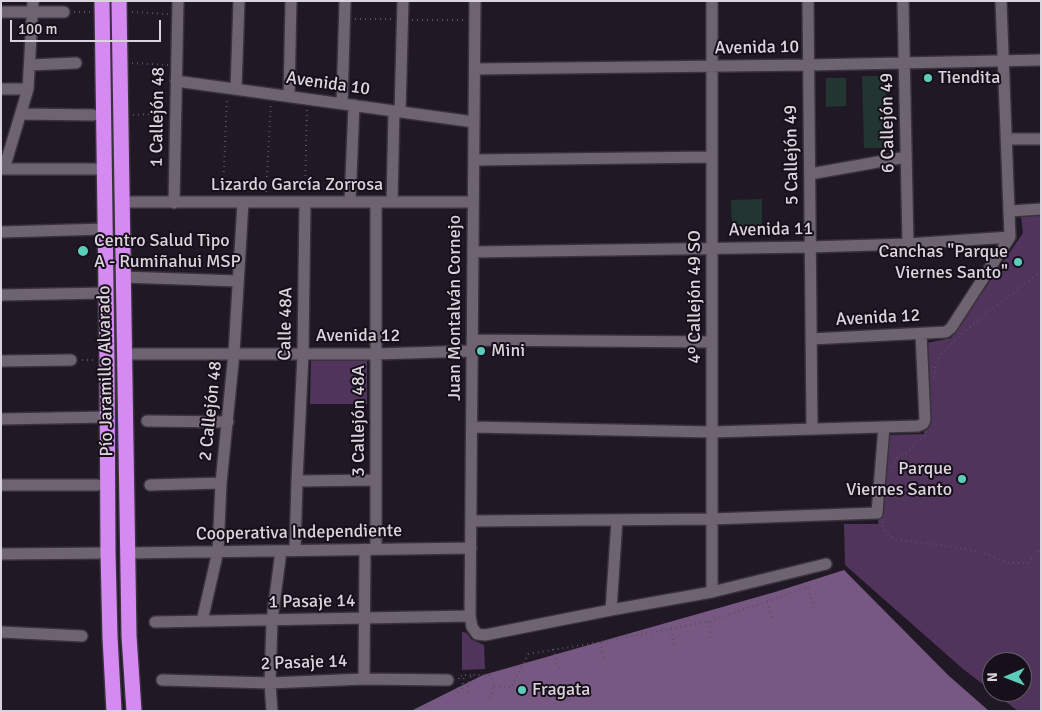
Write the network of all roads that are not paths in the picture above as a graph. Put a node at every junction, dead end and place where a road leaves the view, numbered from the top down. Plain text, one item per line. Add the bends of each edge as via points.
1 (178, 1) edge
2 (239, 1) edge
3 (291, 1) edge
4 (345, 1) edge
5 (403, 1) edge
6 (475, 1) edge
7 (712, 1) edge
8 (808, 1) edge
9 (903, 1) edge
10 (1001, 1) edge
11 (33, 7) edge
12 (102, 7) edge
13 (119, 7) edge
14 (1, 12) edge
15 (64, 12) road end
16 (1004, 60) junction
17 (1041, 60) edge
18 (76, 63) dead end
19 (904, 63) junction
20 (30, 65) junction
21 (808, 65) junction
22 (712, 66) junction
23 (474, 68) junction
24 (176, 81) junction
25 (232, 88) junction
26 (1, 89) edge
27 (28, 89) junction
28 (289, 96) junction
29 (348, 105) junction
30 (397, 112) junction
31 (21, 114) junction
32 (93, 115) dead end
33 (474, 122) junction
34 (1006, 139) junction
35 (1041, 139) edge
36 (712, 157) junction
37 (906, 158) junction
38 (474, 160) junction
39 (3, 169) edge
40 (104, 169) junction
41 (810, 174) junction
42 (122, 202) junction
43 (174, 202) junction
44 (243, 202) junction
45 (305, 202) junction
46 (350, 202) junction
47 (376, 202) junction
48 (392, 202) junction
49 (473, 202) junction
50 (1041, 210) edge
51 (1010, 212) junction
52 (105, 230) junction
53 (1, 232) edge
54 (1010, 237) junction
55 (908, 244) junction
56 (810, 247) junction
57 (712, 249) junction
58 (473, 252) junction
59 (123, 277) junction
60 (238, 281) junction
61 (106, 293) junction
62 (1, 295) edge
63 (921, 334) junction
64 (811, 339) junction
65 (712, 342) junction
66 (472, 345) junction
67 (234, 353) junction
68 (125, 354) junction
69 (303, 354) junction
70 (376, 354) junction
71 (71, 360) road end
72 (1, 361) edge
73 (107, 417) junction
74 (1, 419) edge
75 (147, 420) dead end
76 (228, 422) junction
77 (884, 427) junction
78 (472, 428) junction
79 (812, 429) junction
80 (712, 432) junction
81 (376, 480) junction
82 (297, 481) junction
83 (221, 483) junction
84 (150, 484) dead end
85 (1, 485) edge
86 (97, 485) dead end
87 (712, 519) junction
88 (618, 520) junction
89 (471, 521) junction
90 (470, 548) junction
91 (371, 549) junction
92 (218, 551) junction
93 (281, 551) junction
94 (296, 551) junction
95 (108, 553) junction
96 (127, 553) junction
97 (1, 554) edge
98 (826, 564) dead end
99 (712, 592) junction
100 (611, 610) junction
101 (470, 616) junction
102 (365, 618) junction
103 (272, 620) junction
104 (155, 622) dead end
105 (202, 622) junction
106 (1, 632) edge
107 (82, 636) dead end
108 (364, 679) junction
109 (162, 680) dead end
110 (448, 680) dead end
111 (270, 683) junction
112 (114, 711) edge
113 (134, 711) edge
114 (272, 711) edge

1 - 24 street, 1 Callejón 48
2 - 25 street
3 - 28 street
4 - 29 street
5 - 30 street
6 - 23 street, Juan Montalván Cornejo
7 - 22 street, 4º Callejón 49 SO
8 - 21 street, 5 Callejón 49
9 - 19 street, 6 Callejón 49
10 - 16 street
11 - 14 street
11 - 15 street
11 - 20 street
12 - 40 highway, Pío Jaramillo Alvarado
13 - 42 highway, Pío Jaramillo Alvarado
16 - 17 street, Avenida 10
16 - 19 street, Avenida 10
16 - 34 street
18 - 20 street
19 - 21 street, Avenida 10
19 - 37 street, 6 Callejón 49
20 - 27 street
21 - 22 street, Avenida 10
21 - 41 street, 5 Callejón 49
22 - 23 street, Avenida 10
22 - 36 street, 4º Callejón 49 SO
23 - 33 street, Juan Montalván Cornejo
24 - 25 street, Avenida 10
24 - 43 street, 1 Callejón 48
25 - 28 street, Avenida 10
26 - 27 street
27 - 31 street
28 - 29 street, Avenida 10
29 - 30 street, Avenida 10
29 - 46 street
30 - 33 street, Avenida 10
30 - 48 street
31 - 32 street
31 - 39 street
33 - 38 street, Juan Montalván Cornejo
34 - 35 street
34 - 51 street
36 - 38 street
36 - 57 street, 4º Callejón 49 SO
37 - 41 street
37 - 55 street, 6 Callejón 49
38 - 49 street, Juan Montalván Cornejo
39 - 40 street
40 - 52 highway, Pío Jaramillo Alvarado
41 - 56 street, 5 Callejón 49
42 - 43 street, Lizardo García Zorrosa
42 - 59 highway, Pío Jaramillo Alvarado
43 - 44 street, Lizardo García Zorrosa
44 - 45 street, Lizardo García Zorrosa
44 - 60 street, 2 Callejón 48
45 - 46 street, Lizardo García Zorrosa
45 - 69 street, Calle 48A
46 - 47 street, Lizardo García Zorrosa
47 - 48 street, Lizardo García Zorrosa
47 - 70 street, 3 Callejón 48A
48 - 49 street, Lizardo García Zorrosa
49 - 58 street, Juan Montalván Cornejo
50 - 51 street
51 - 54 street
52 - 53 street
52 - 61 highway, Pío Jaramillo Alvarado
54 - 55 street, Avenida 11
54 - 63 street, Avenida 12 via 951,328 946,332
55 - 56 street, Avenida 11
56 - 57 street, Avenida 11
56 - 64 street, 5 Callejón 49
57 - 58 street, Avenida 11
57 - 65 street, 4º Callejón 49 SO
58 - 66 street, Juan Montalván Cornejo
59 - 60 street
59 - 68 highway, Pío Jaramillo Alvarado
60 - 67 street, 2 Callejón 48
61 - 62 street
61 - 73 highway, Pío Jaramillo Alvarado
63 - 64 street, Avenida 12
63 - 77 street via 925,420 918,426
64 - 79 street, 5 Callejón 49
65 - 66 street, Avenida 12
65 - 80 street, 4º Callejón 49 SO
66 - 70 street, Avenida 12
66 - 78 street, Juan Montalván Cornejo
67 - 68 street, Avenida 12
67 - 69 street, Avenida 12
67 - 76 street, 2 Callejón 48
68 - 96 highway, Pío Jaramillo Alvarado
69 - 70 street, Avenida 12
69 - 82 street, Calle 48A
70 - 81 street, 3 Callejón 48A
71 - 72 street
73 - 74 street
73 - 95 highway, Pío Jaramillo Alvarado
75 - 76 street
76 - 83 street, 2 Callejón 48
77 - 79 street
77 - 87 street via 877,513
78 - 80 street
78 - 89 street, Juan Montalván Cornejo
79 - 80 street
80 - 87 street, 4º Callejón 49 SO
81 - 82 street
81 - 91 street, 3 Callejón 48A
82 - 94 street, Calle 48A
83 - 84 street
83 - 92 street, 2 Callejón 48
85 - 86 street
87 - 88 street
87 - 99 street, 4º Callejón 49 SO
88 - 89 street
88 - 100 street
89 - 90 street, Juan Montalván Cornejo
90 - 91 street, Cooperativa Independiente
90 - 101 street, Juan Montalván Cornejo
91 - 94 street, Cooperativa Independiente
91 - 102 street, 3 Callejón 48A
92 - 93 street, Cooperativa Independiente
92 - 96 street, Cooperativa Independiente
92 - 105 street, 2 Callejón 48
93 - 94 street, Cooperativa Independiente
93 - 103 street
95 - 97 street
95 - 112 highway, Pío Jaramillo Alvarado
96 - 113 highway, Pío Jaramillo Alvarado
98 - 99 street
99 - 100 street
100 - 101 street via 485,635 477,634
101 - 102 street, 1 Pasaje 14
102 - 103 street, 1 Pasaje 14
102 - 108 street, 3 Callejón 48A
103 - 105 street, 1 Pasaje 14
103 - 111 street
104 - 105 street, 1 Pasaje 14
106 - 107 street
108 - 110 street, 2 Pasaje 14
108 - 111 street, 2 Pasaje 14
109 - 111 street, 2 Pasaje 14
111 - 114 street

